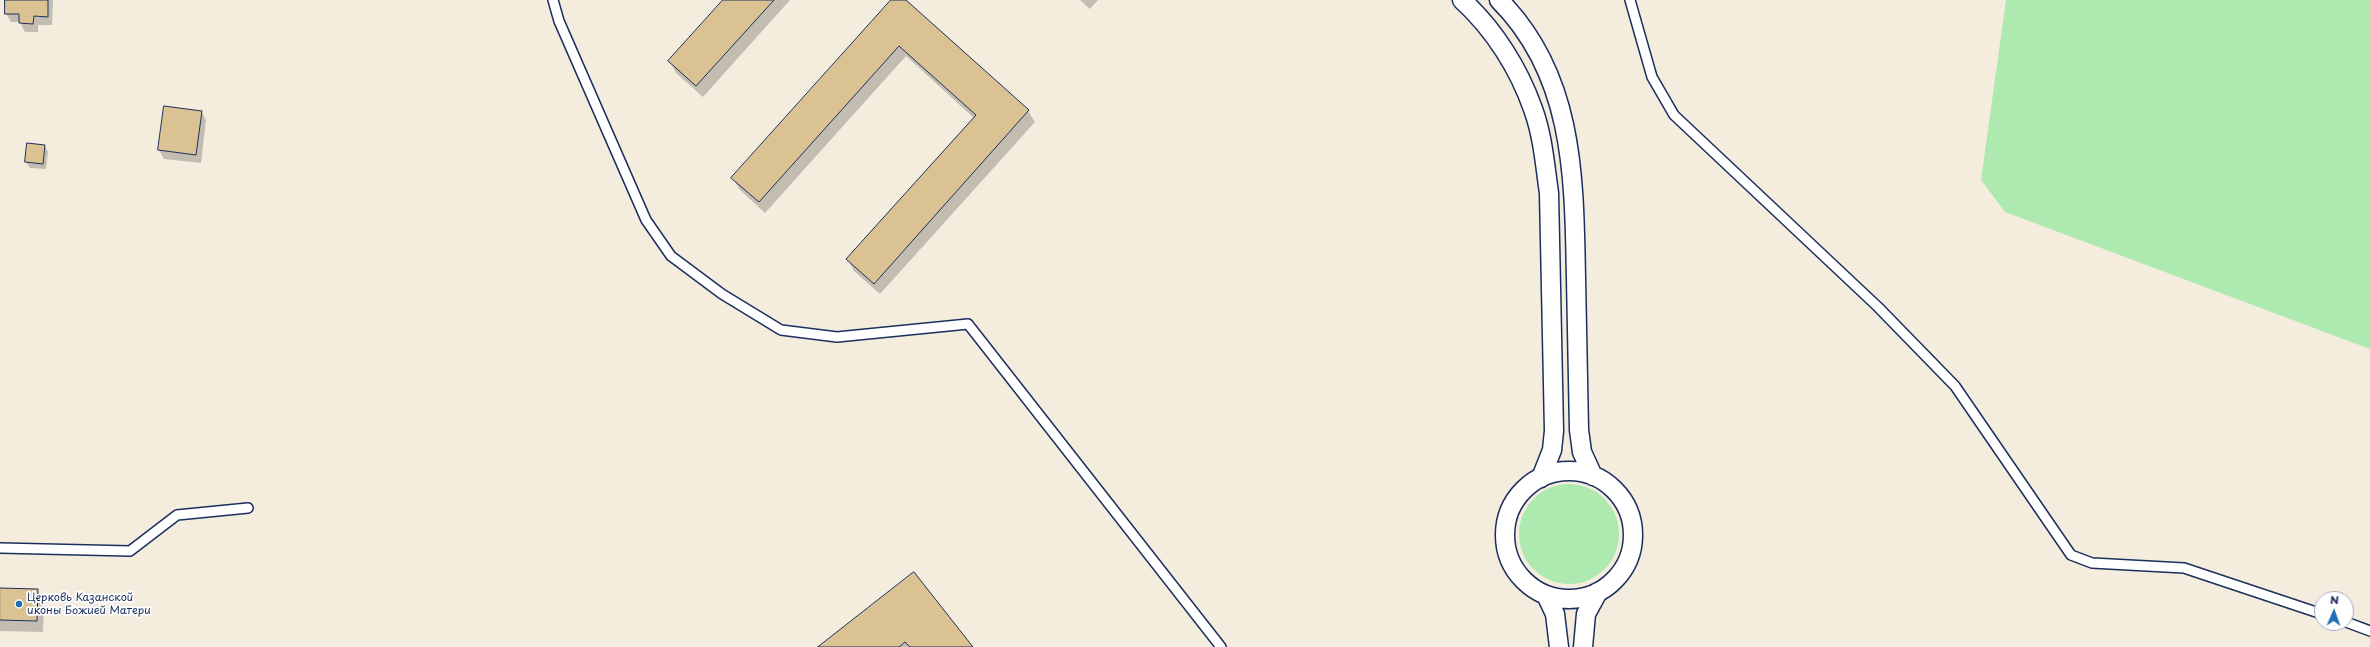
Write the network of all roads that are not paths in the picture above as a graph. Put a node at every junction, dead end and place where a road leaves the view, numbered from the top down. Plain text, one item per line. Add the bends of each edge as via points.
1 (553, 0) edge
2 (1462, 0) edge
3 (1499, 0) edge
4 (1630, 0) edge
5 (1593, 476) junction
6 (1541, 478) junction
7 (248, 508) dead end
8 (0, 548) edge
9 (1598, 592) junction
10 (1546, 595) junction
11 (2314, 611) edge
12 (2354, 625) edge
13 (2370, 631) edge
14 (1221, 647) edge
15 (1559, 647) edge
16 (1583, 647) edge

1 - 14 lane via 559,21 646,220 671,256 722,294 781,330 837,337 968,324
2 - 6 street via 1481,17 1511,60 1534,110 1544,155 1549,194 1554,431 1552,450
3 - 5 street via 1515,16 1547,68 1564,122 1574,184 1579,430 1582,452
4 - 11 lane via 1652,77 1674,114 1878,307 1955,386 2071,555 2092,563 2184,568
5 - 6 street via 1567,471
5 - 9 street via 1615,490 1624,501 1631,519 1634,539 1629,558 1619,576
6 - 10 street via 1530,485 1513,506 1508,518 1506,545 1509,558 1524,580
7 - 8 lane via 178,515 130,551
9 - 10 street via 1572,599
9 - 16 street via 1586,614
10 - 15 street via 1555,614
12 - 13 lane

